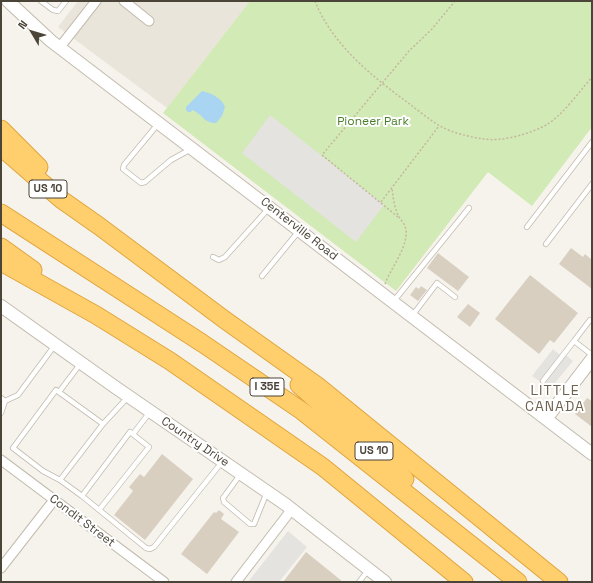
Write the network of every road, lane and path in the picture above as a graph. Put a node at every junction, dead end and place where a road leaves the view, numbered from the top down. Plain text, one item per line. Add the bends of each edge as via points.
1 (41, 1) edge
2 (66, 1) edge
3 (96, 1) edge
4 (124, 1) edge
5 (315, 1) edge
6 (455, 1) edge
7 (13, 3) edge
8 (149, 21) dead end
9 (60, 47) junction
10 (592, 77) edge
11 (382, 83) junction
12 (159, 122) junction
13 (440, 126) junction
14 (1, 129) edge
15 (592, 142) edge
16 (1, 147) edge
17 (192, 148) junction
18 (592, 184) edge
19 (392, 188) junction
20 (381, 202) junction
21 (270, 207) junction
22 (469, 208) dead end
23 (1, 213) edge
24 (398, 217) junction
25 (99, 226) junction
26 (527, 227) dead end
27 (300, 230) junction
28 (546, 244) dead end
29 (1, 247) edge
30 (213, 257) dead end
31 (1, 262) edge
32 (262, 276) dead end
33 (385, 284) dead end
34 (455, 297) dead end
35 (393, 302) junction
36 (1, 306) edge
37 (96, 315) junction
38 (412, 316) junction
39 (225, 320) junction
40 (590, 320) dead end
41 (574, 341) junction
42 (55, 345) junction
43 (592, 355) edge
44 (592, 359) edge
45 (81, 363) junction
46 (543, 381) dead end
47 (59, 392) junction
48 (128, 396) junction
49 (3, 399) edge
50 (150, 411) junction
51 (1, 413) edge
52 (546, 419) junction
53 (103, 424) junction
54 (133, 434) junction
55 (592, 454) edge
56 (1, 460) edge
57 (222, 461) junction
58 (241, 473) junction
59 (60, 480) junction
60 (267, 492) junction
61 (82, 496) junction
62 (54, 500) junction
63 (292, 509) junction
64 (100, 510) junction
65 (418, 545) junction
66 (1, 568) edge
67 (369, 569) junction
68 (164, 582) edge
69 (236, 582) edge
70 (359, 582) edge
71 (385, 582) edge
72 (448, 582) edge
73 (464, 582) edge
74 (518, 582) edge
75 (522, 582) edge
76 (559, 582) edge

1 - 2 lane via 58,11
3 - 9 street
4 - 8 street
5 - 11 path via 334,35 354,59
6 - 11 path
7 - 9 street, Centerville Road
9 - 12 street, Centerville Road
10 - 13 path via 558,116 547,125 532,131 501,139 485,140
11 - 13 path
11 - 20 path via 322,155
12 - 17 street, Centerville Road
12 - 17 lane via 124,165 124,169 141,183
13 - 19 path
14 - 25 highway
15 - 26 lane
16 - 25 highway, US 10 via 62,200
17 - 21 street, Centerville Road
18 - 28 lane
19 - 20 path
19 - 24 path
20 - 24 path
21 - 27 street, Centerville Road
21 - 30 lane via 225,257 219,260
22 - 35 lane
23 - 74 highway, I 35E via 302,411
24 - 33 path via 405,226 406,237 403,250
25 - 39 highway, US 10
27 - 32 lane
27 - 35 street, Centerville Road
29 - 37 highway, I 35E
31 - 37 highway
34 - 38 lane via 437,283
35 - 38 street, Centerville Road
36 - 42 street, Country Drive
37 - 65 highway, I 35E via 170,361 323,467
38 - 52 street, Centerville Road
39 - 75 highway, US 10
39 - 76 highway via 319,387
40 - 41 lane
41 - 43 lane
41 - 46 lane
42 - 45 street, Country Drive
42 - 49 lane via 18,395
44 - 52 street
45 - 47 lane
45 - 48 street, Country Drive
47 - 53 lane
47 - 59 lane via 56,390 13,448 43,471
48 - 50 street, Country Drive
48 - 53 lane
49 - 51 lane
50 - 54 lane
50 - 57 street, Country Drive
52 - 55 street, Centerville Road
53 - 59 lane
54 - 61 lane via 130,432
54 - 64 lane via 149,447
56 - 62 street, Condit Street
57 - 58 street, Country Drive
57 - 64 lane via 150,550
58 - 60 street, Country Drive
58 - 60 lane via 223,498 224,502 250,524 254,524
59 - 61 lane
60 - 63 street, Country Drive
61 - 64 lane
62 - 66 street
62 - 68 street, Condit Street
63 - 67 street, Country Drive
63 - 69 street
65 - 72 highway
65 - 73 highway, I 35E
67 - 70 lane
67 - 71 street, Country Drive

